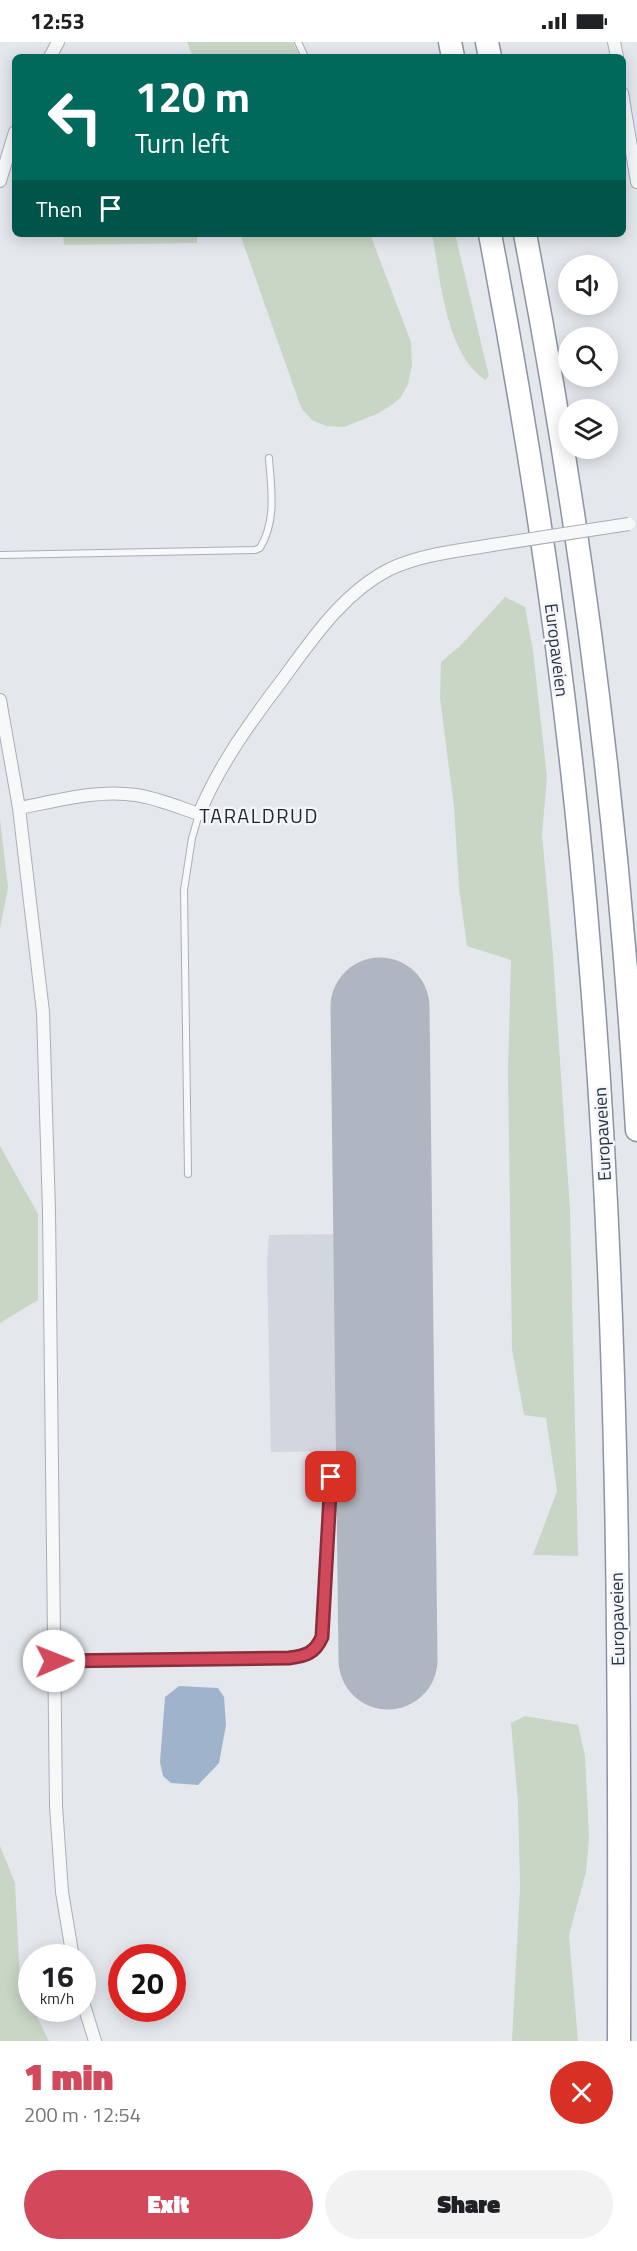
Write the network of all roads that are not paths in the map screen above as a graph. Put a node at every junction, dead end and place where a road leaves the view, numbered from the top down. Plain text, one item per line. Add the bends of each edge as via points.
1 (626, 117) edge
2 (12, 139) edge
3 (3, 159) edge
4 (0, 181) edge
5 (637, 182) edge
6 (491, 237) edge
7 (526, 237) edge
8 (269, 458) dead end
9 (633, 522) edge
10 (0, 555) edge
11 (0, 700) edge
12 (19, 808) junction
13 (199, 814) junction
14 (637, 1130) edge
15 (188, 1174) dead end
16 (331, 1477) dead end
17 (54, 1661) junction
18 (71, 1944) edge
19 (89, 2022) edge
20 (95, 2041) edge
21 (619, 2041) edge

1 - 5 street
2 - 3 street
3 - 4 street
6 - 21 highway, Europaveien via 554,621 591,968 603,1152 614,1461
7 - 14 highway, Europaveien via 564,446 602,718
8 - 10 lane via 272,508 269,527 260,548 255,550
9 - 13 street, bridge via 409,561 369,582 339,607 255,715 219,770
11 - 12 street
12 - 13 street via 118,793
12 - 17 street via 46,1067
13 - 15 lane via 184,890
16 - 17 lane via 322,1637 312,1652 289,1658
17 - 18 street via 56,1806 62,1892
19 - 20 street

